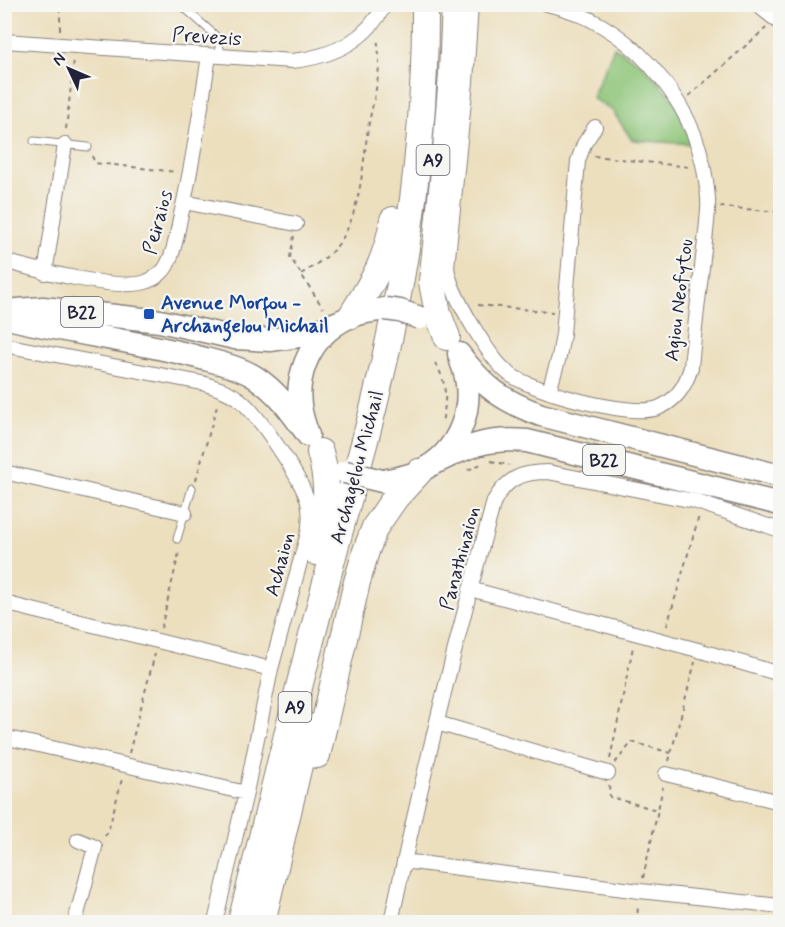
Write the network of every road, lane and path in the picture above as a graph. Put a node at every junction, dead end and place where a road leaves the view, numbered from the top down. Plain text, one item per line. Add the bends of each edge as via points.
1 (60, 4) edge
2 (180, 4) edge
3 (385, 4) edge
4 (412, 4) edge
5 (425, 4) edge
6 (441, 4) edge
7 (455, 4) edge
8 (471, 4) edge
9 (546, 4) edge
10 (761, 4) edge
11 (779, 18) edge
12 (375, 21) junction
13 (4, 41) edge
14 (60, 45) junction
15 (75, 46) junction
16 (216, 57) junction
17 (680, 104) junction
18 (595, 127) dead end
19 (34, 141) dead end
20 (64, 144) junction
21 (88, 147) joint
22 (580, 154) junction
23 (704, 169) junction
24 (189, 174) junction
25 (184, 202) junction
26 (709, 206) junction
27 (780, 212) edge
28 (296, 224) joint
29 (4, 261) edge
30 (45, 273) junction
31 (301, 274) junction
32 (461, 304) junction
33 (4, 310) edge
34 (564, 313) junction
35 (338, 316) junction
36 (4, 317) edge
37 (4, 345) edge
38 (453, 346) junction
39 (435, 363) dead end
40 (221, 389) junction
41 (549, 391) junction
42 (440, 428) dead end
43 (314, 443) junction
44 (425, 469) junction
45 (468, 470) dead end
46 (4, 472) edge
47 (528, 472) junction
48 (780, 476) edge
49 (192, 488) joint
50 (702, 504) junction
51 (780, 504) edge
52 (185, 513) junction
53 (780, 530) edge
54 (177, 539) joint
55 (470, 589) junction
56 (4, 603) edge
57 (636, 633) junction
58 (158, 641) junction
59 (663, 641) junction
60 (271, 669) junction
61 (780, 674) edge
62 (437, 723) junction
63 (4, 737) edge
64 (672, 753) dead end
65 (126, 765) junction
66 (608, 773) junction
67 (666, 774) dead end
68 (246, 793) junction
69 (780, 802) edge
70 (657, 810) dead end
71 (78, 840) dead end
72 (95, 847) junction
73 (404, 861) junction
74 (640, 891) junction
75 (780, 906) edge
76 (75, 922) edge
77 (215, 922) edge
78 (227, 922) edge
79 (241, 922) edge
80 (262, 922) edge
81 (279, 922) edge
82 (391, 922) edge
83 (637, 922) edge

1 - 14 path
2 - 16 lane via 215,35
3 - 12 street, Prevezis
4 - 35 highway via 403,155 389,245 375,279
5 - 79 highway, Archagelou Michail / A9 via 410,219 376,397
6 - 80 highway, Archagelou Michail / A9 via 433,160 412,303
7 - 38 highway via 446,162 432,282 438,315
8 - 32 street, Agiou Neofytou via 447,267
9 - 17 street, Agiou Neofytou via 587,18 617,35 642,56
10 - 11 street
11 - 17 path
12 - 16 street, Prevezis via 348,45 314,58 292,61
12 - 31 path via 380,56 378,84 354,213 342,239 328,256
13 - 14 street, Prevezis
14 - 15 street, Prevezis
15 - 16 street, Prevezis
15 - 20 path
16 - 24 street, Peiraios
17 - 23 street, Agiou Neofytou via 694,131
18 - 22 street
19 - 20 lane
20 - 21 lane
20 - 30 street
21 - 24 path via 95,163
22 - 23 path
22 - 34 street
23 - 26 street, Agiou Neofytou
24 - 25 street, Peiraios
25 - 28 street
25 - 30 street, Peiraios via 168,265 147,282 129,286
26 - 27 path
26 - 41 street, Agiou Neofytou via 691,367 679,393 660,407 642,411 611,408
28 - 31 path via 290,257
29 - 30 street, Peiraios
31 - 35 path
32 - 34 path
32 - 41 street, Agiou Neofytou via 500,366 518,380
33 - 35 main road, B22 via 43,308 160,321 234,338 270,340 306,335
34 - 41 street via 559,357
35 - 38 main road, B22, bridge via 385,309 400,311 420,318
35 - 43 main road via 306,360 299,385 300,411
36 - 43 main road, B22 via 156,346 230,366 255,377 277,396
37 - 40 street, Achaion
38 - 44 main road, B22 via 466,373 466,415 447,452
38 - 48 main road, B22 via 483,384 522,408
39 - 42 path via 441,371 446,402
40 - 49 path
40 - 60 street, Achaion via 240,399 255,416 307,498 308,533
43 - 44 main road, B22, bridge via 345,472 382,481
43 - 78 highway via 327,495 325,515
44 - 51 main road, B22 via 469,446 491,440 527,441
44 - 81 highway via 396,498 375,527 366,551
45 - 47 path via 489,461
46 - 52 street
47 - 50 street via 548,472
47 - 55 street, Panathinaion via 509,482 494,501
49 - 52 lane
50 - 53 street
50 - 59 path
52 - 54 lane
54 - 58 path via 180,549
55 - 57 street
55 - 62 street, Panathinaion
56 - 58 street
57 - 59 street
57 - 66 path
58 - 60 street
58 - 65 path
59 - 61 street
60 - 68 street, Achaion
62 - 66 street
62 - 73 street, Panathinaion
63 - 65 street
64 - 66 path via 632,742
65 - 68 street
65 - 72 path via 108,832
66 - 70 path via 610,797
67 - 69 street
68 - 77 street, Achaion
71 - 72 street
72 - 76 street
73 - 74 street
73 - 82 street, Panathinaion
74 - 75 street
74 - 83 path

